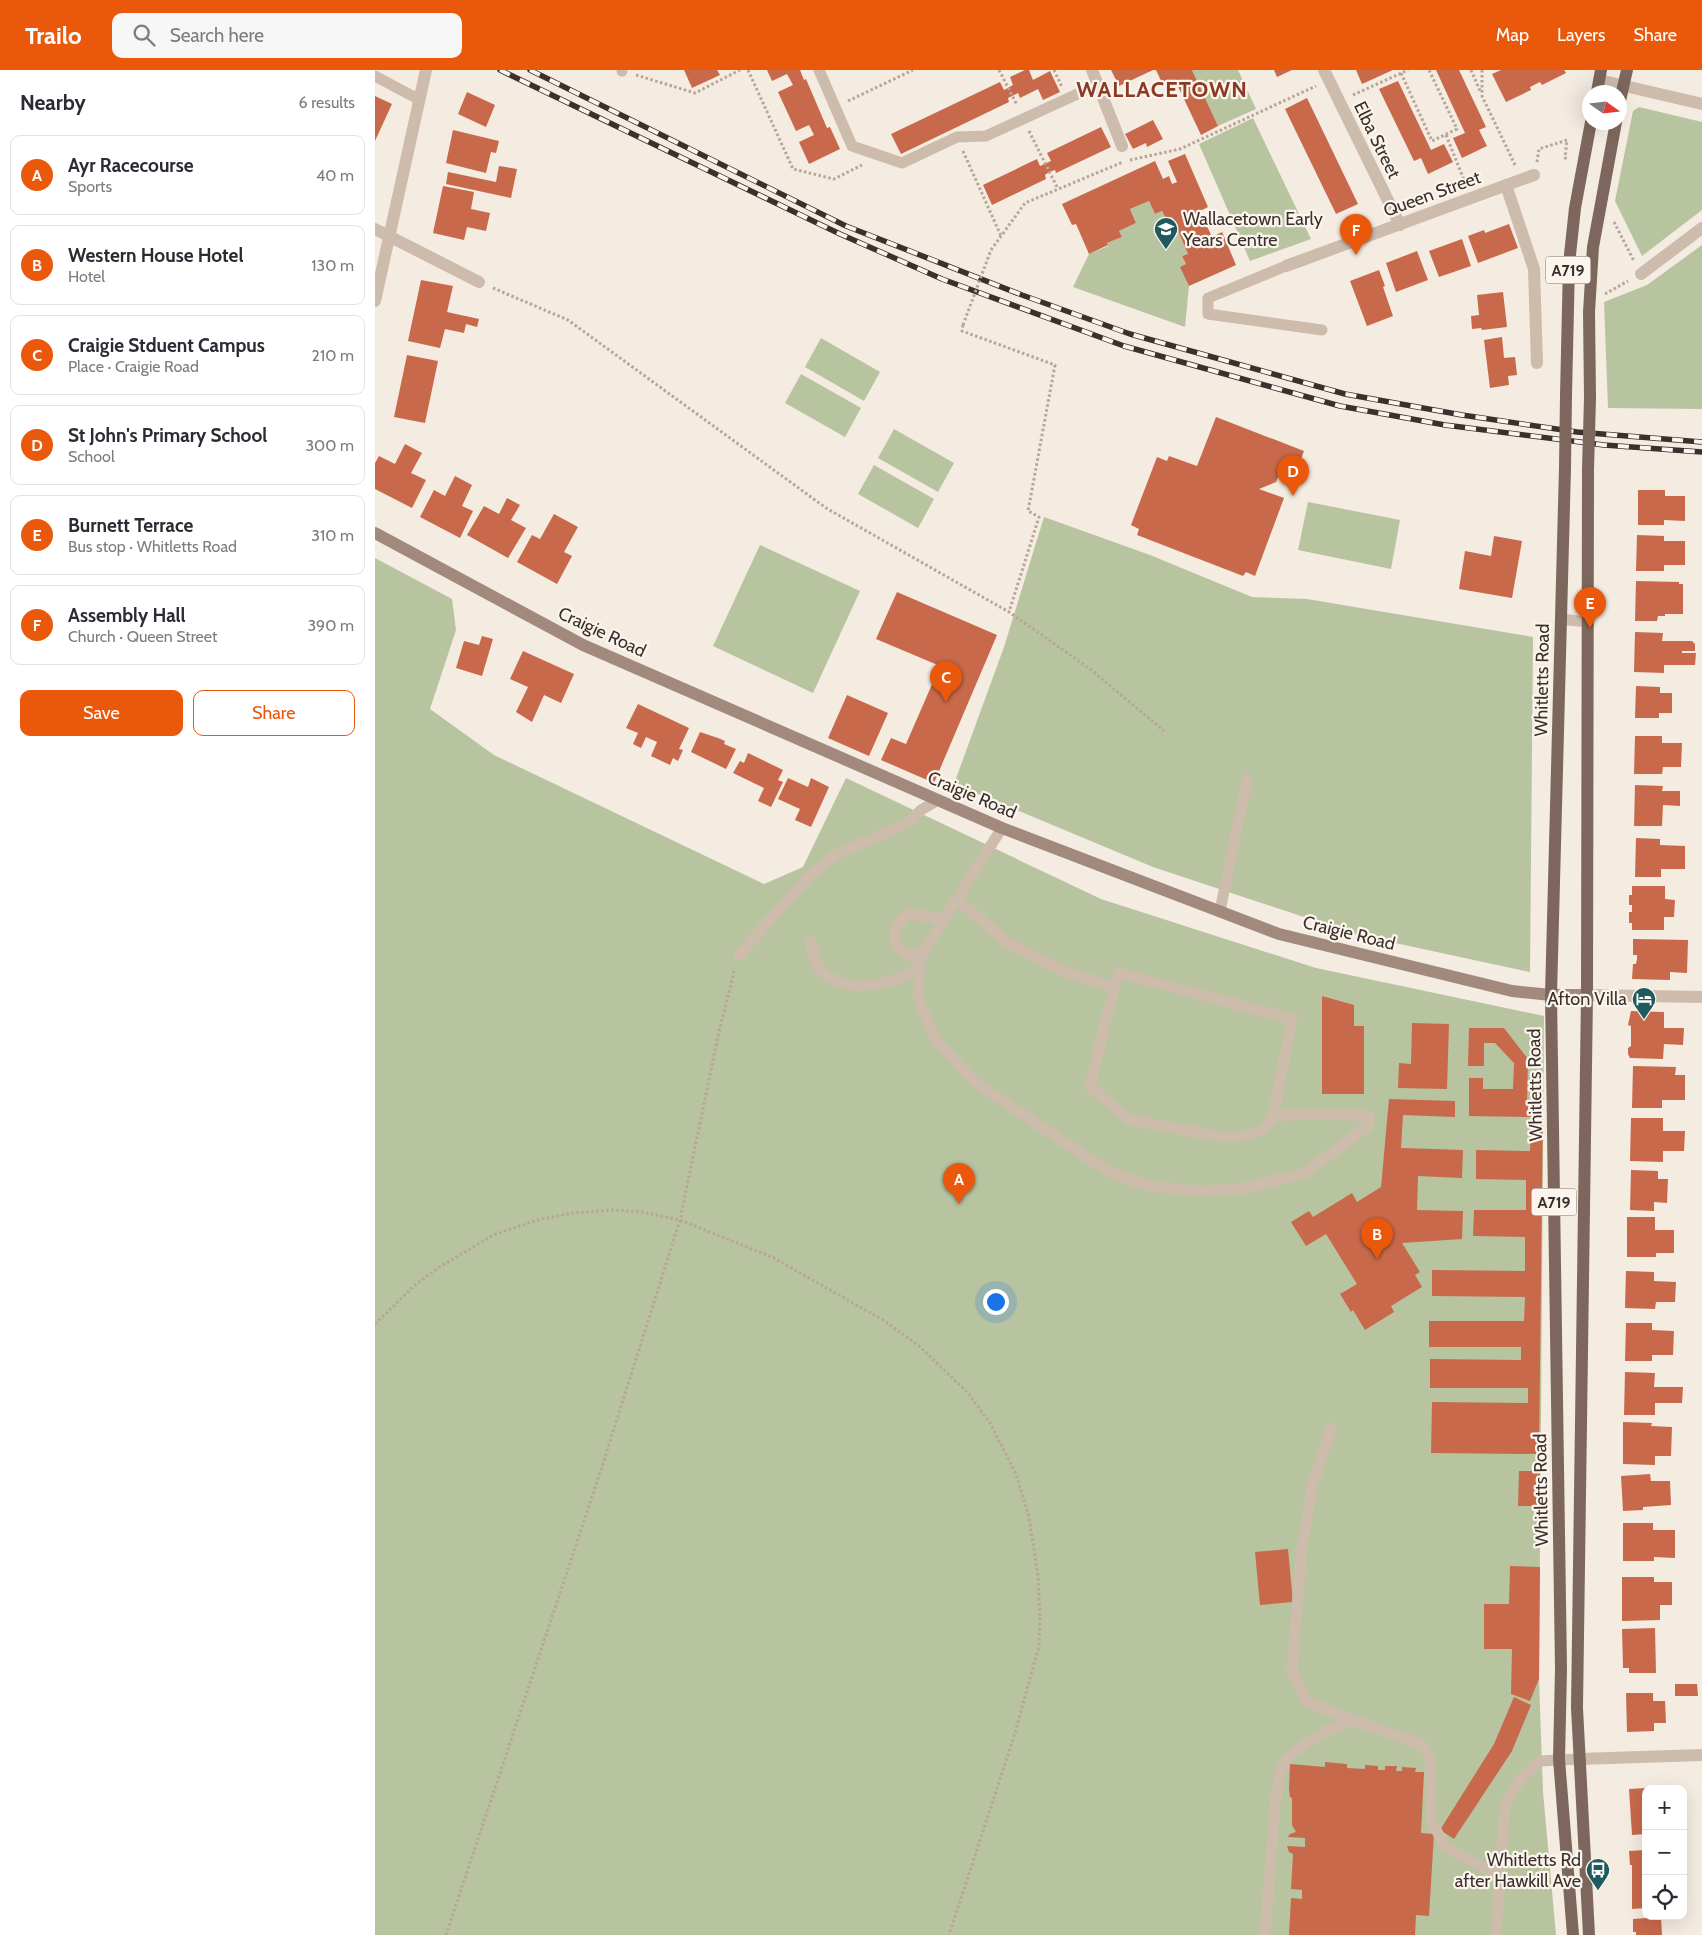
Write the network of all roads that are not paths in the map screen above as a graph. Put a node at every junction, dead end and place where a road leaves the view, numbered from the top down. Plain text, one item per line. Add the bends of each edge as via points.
1 (426, 70) edge
2 (819, 70) edge
3 (1092, 70) edge
4 (1627, 70) edge
5 (1326, 75) edge
6 (375, 76) edge
7 (1599, 81) edge
8 (1099, 84) junction
9 (1619, 85) edge
10 (1624, 85) edge
11 (1627, 87) edge
12 (418, 99) junction
13 (1702, 104) edge
14 (1590, 130) edge
15 (1614, 130) edge
16 (1122, 146) road end
17 (1534, 175) road end
18 (1506, 185) junction
19 (1400, 225) junction
20 (1702, 228) edge
21 (375, 229) edge
22 (388, 235) junction
23 (1286, 266) joint
24 (1641, 274) road end
25 (479, 282) road end
26 (375, 301) edge
27 (1322, 330) dead end
28 (1537, 364) dead end
29 (375, 533) edge
30 (1561, 618) junction
31 (1587, 622) junction
32 (1247, 779) dead end
33 (938, 800) junction
34 (1002, 828) junction
35 (957, 899) junction
36 (1220, 911) junction
37 (945, 919) junction
38 (811, 942) dead end
39 (739, 955) dead end
40 (920, 962) junction
41 (1115, 988) junction
42 (1551, 995) junction
43 (1587, 995) junction
44 (1702, 998) edge
45 (1273, 1116) junction
46 (1331, 1428) dead end
47 (1352, 1720) junction
48 (1702, 1755) edge
49 (1579, 1758) junction
50 (1559, 1759) junction
51 (1500, 1876) junction
52 (1265, 1935) edge
53 (1496, 1935) edge
54 (1573, 1935) edge
55 (1589, 1935) edge

1 - 12 street
2 - 8 lane via 852,146 902,163 957,137 986,136
3 - 8 street
4 - 10 main road
5 - 19 street, Elba Street
6 - 12 lane
7 - 9 street
8 - 16 street
11 - 13 street
12 - 22 street
14 - 30 main road, Whitletts Road / A719, bridge via 1575,208 1569,264
15 - 31 main road, Whitletts Road / A719, bridge via 1593,247 1589,312
17 - 18 street, Queen Street
18 - 19 street, Queen Street
18 - 28 street via 1534,269
19 - 23 street, Queen Street
20 - 24 street
21 - 22 street
22 - 25 street
22 - 26 street
23 - 27 lane via 1208,298 1208,314
29 - 33 main road, Craigie Road via 583,645
30 - 31 lane
30 - 42 main road, Whitletts Road / A719
31 - 43 main road, Whitletts Road / A719
32 - 36 lane
33 - 34 main road, Craigie Road
33 - 39 lane via 909,822 836,855 811,874
34 - 35 lane
34 - 36 main road, Craigie Road
35 - 37 lane
35 - 41 lane via 1007,942 1063,971
36 - 42 main road, Craigie Road via 1279,934 1512,991
37 - 40 lane
37 - 40 lane via 908,914 899,920 895,930 901,950
38 - 40 lane via 811,956 816,964 824,974 838,982 857,985 888,982
40 - 45 lane via 918,997 936,1041 976,1082 1108,1172 1147,1186 1199,1191 1240,1188 1305,1173 1368,1126 1369,1116
41 - 45 lane via 1119,973 1292,1019
41 - 45 lane via 1090,1087 1129,1120 1238,1137 1264,1130
42 - 43 main road, Craigie Road
42 - 50 main road, Whitletts Road / A719 via 1561,1669
43 - 44 street
43 - 49 main road, Whitletts Road / A719 via 1577,1708
46 - 47 lane via 1313,1484 1302,1544 1292,1670 1306,1701
47 - 51 lane via 1421,1744 1430,1756 1431,1820 1445,1847
47 - 52 lane via 1321,1734 1292,1753 1280,1773
48 - 49 street
49 - 50 lane
49 - 55 main road, Whitletts Road / A719
50 - 51 lane via 1540,1761 1521,1778 1505,1804
50 - 54 main road, Whitletts Road / A719
51 - 53 lane

